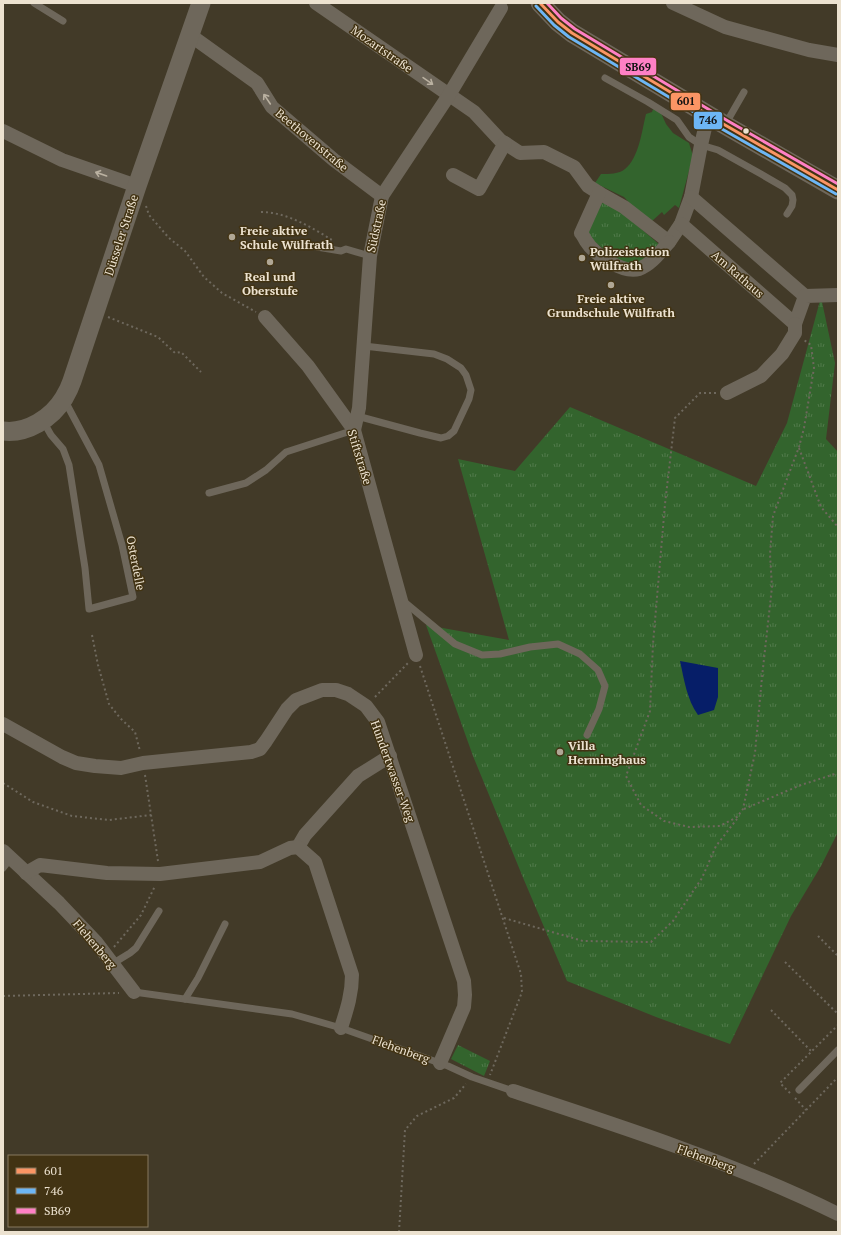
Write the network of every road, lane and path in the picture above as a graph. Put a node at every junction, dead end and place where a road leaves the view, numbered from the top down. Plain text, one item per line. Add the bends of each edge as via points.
1 (34, 3) edge
2 (201, 3) edge
3 (316, 3) edge
4 (540, 3) edge
5 (673, 3) edge
6 (501, 8) dead end
7 (63, 21) dead end
8 (190, 35) junction
9 (838, 55) edge
10 (605, 78) dead end
11 (744, 92) dead end
12 (449, 95) junction
13 (708, 115) junction
14 (725, 125) junction
15 (3, 131) edge
16 (505, 143) junction
17 (701, 145) junction
18 (453, 175) dead end
19 (838, 190) edge
20 (136, 192) junction
21 (600, 193) junction
22 (382, 196) junction
23 (691, 197) junction
24 (261, 212) dead end
25 (786, 214) dead end
26 (681, 224) junction
27 (669, 242) junction
28 (317, 247) dead end
29 (346, 249) junction
30 (370, 256) junction
31 (838, 295) edge
32 (805, 296) junction
33 (107, 316) dead end
34 (265, 317) joint
35 (795, 329) junction
36 (364, 346) junction
37 (200, 372) dead end
38 (727, 393) joint
39 (64, 399) junction
40 (357, 416) junction
41 (42, 421) junction
42 (354, 430) junction
43 (3, 431) edge
44 (798, 447) junction
45 (209, 493) dead end
46 (838, 526) edge
47 (401, 599) junction
48 (92, 635) dead end
49 (416, 655) junction
50 (366, 706) junction
51 (3, 724) edge
52 (587, 735) dead end
53 (390, 756) junction
54 (143, 763) junction
55 (838, 772) edge
56 (3, 783) edge
57 (743, 809) junction
58 (152, 815) dead end
59 (298, 847) junction
60 (6, 859) edge
61 (26, 872) junction
62 (159, 911) dead end
63 (503, 918) junction
64 (225, 924) dead end
65 (818, 936) dead end
66 (838, 956) edge
67 (785, 962) dead end
68 (112, 964) junction
69 (134, 992) junction
70 (3, 996) edge
71 (185, 999) junction
72 (771, 1010) dead end
73 (838, 1014) edge
74 (838, 1025) edge
75 (341, 1028) junction
76 (838, 1050) edge
77 (811, 1051) junction
78 (440, 1063) junction
79 (838, 1077) edge
80 (472, 1078) junction
81 (488, 1082) junction
82 (799, 1090) dead end
83 (513, 1091) joint
84 (806, 1110) junction
85 (746, 1172) junction
86 (838, 1214) edge
87 (399, 1232) edge

1 - 7 lane
2 - 8 main road, Düsseler Straße
3 -> 12 street, Mozartstraße
4 - 13 main road via 572,33
5 - 9 street via 725,27 809,50
6 - 12 street, Südstraße
8 - 20 main road, Düsseler Straße
22 -> 8 street, Beethovenstraße via 334,160 272,107 256,83
10 - 17 lane via 677,120 689,137
11 - 14 lane
12 - 16 street via 474,112
12 - 22 street, Südstraße
13 - 14 main road
13 - 17 street
14 - 19 main road
20 -> 15 street
16 - 18 street via 479,189
16 - 21 street via 520,153 544,152 574,167 588,186
17 - 23 street
17 - 25 lane via 718,150 785,188 793,200
20 - 34 path via 146,203 149,215 185,252 204,277 222,293
20 - 39 main road, Düsseler Straße
21 - 27 street via 624,207
21 - 27 street via 581,233 597,254 622,269 638,269 655,259
22 - 30 street, Südstraße
23 - 26 street
23 - 32 street
24 - 29 path via 281,215 302,223
26 - 27 street
26 - 35 street, Am Rathaus
28 - 29 lane via 341,251
29 - 30 lane
30 - 36 street, Südstraße
31 - 32 street
32 - 35 street
33 - 37 path via 158,337 175,354 182,352
34 - 42 street, Stiftstraße via 308,366
35 - 38 street via 782,354 761,376
35 - 44 path via 811,345 814,368 804,428
36 - 40 street, Südstraße
36 - 40 lane via 434,354 447,359 461,368 471,390 454,431 441,438
38 - 57 path via 700,393 675,418 653,644 650,711 626,776 641,805 664,821 689,827 720,826 737,818
39 - 41 main road, Düsseler Straße
39 - 41 lane, Osterdelle via 99,465 122,545 133,597 89,609 69,465 63,449
40 - 42 street, Südstraße
41 - 43 main road, Düsseler Straße via 29,428
42 - 45 lane via 286,452 246,483
42 - 47 street, Stiftstraße
44 - 46 path via 821,507
44 - 57 path via 773,516 770,554 772,587 755,753
47 - 49 street, Stiftstraße
47 - 52 lane via 455,644 482,655 558,644 580,654 598,670 605,686 599,709
48 - 54 path via 109,704 135,732
49 - 50 path
49 - 63 path
50 - 53 street, Hundertwasser-Weg via 378,722
50 - 54 street, Hundertwasser-Weg via 348,694 336,690 322,690 296,700 260,749
51 - 54 street, Hundertwasser-Weg via 76,763 121,768
53 - 59 street via 358,776 305,835
53 - 78 street, Hundertwasser-Weg via 464,980 464,1006
55 - 57 path
56 - 58 path via 33,802 72,816 108,820
57 - 63 path via 716,846 702,878 673,921 651,942 583,941
59 - 61 street via 290,848 260,862 160,874 107,873 40,865
59 - 75 street via 315,862 352,975 352,989
60 - 61 street, Flehenberg
61 - 68 street, Flehenberg via 96,942
62 - 68 lane via 136,948
63 - 81 path via 521,974 522,992
64 - 71 lane
65 - 66 path
67 - 73 path
68 - 69 street, Flehenberg
69 - 70 path
69 - 71 lane, Flehenberg
71 - 75 lane, Flehenberg via 292,1014
72 - 77 path
74 - 77 path
75 - 78 lane, Flehenberg
76 - 82 lane
77 - 84 path via 780,1083
78 - 80 lane, Flehenberg
79 - 84 path
80 - 81 lane, Flehenberg
80 - 87 path via 454,1098 417,1116 404,1130
81 - 83 lane, Flehenberg
83 - 85 street, Flehenberg
84 - 85 path
85 - 86 street, Flehenberg

